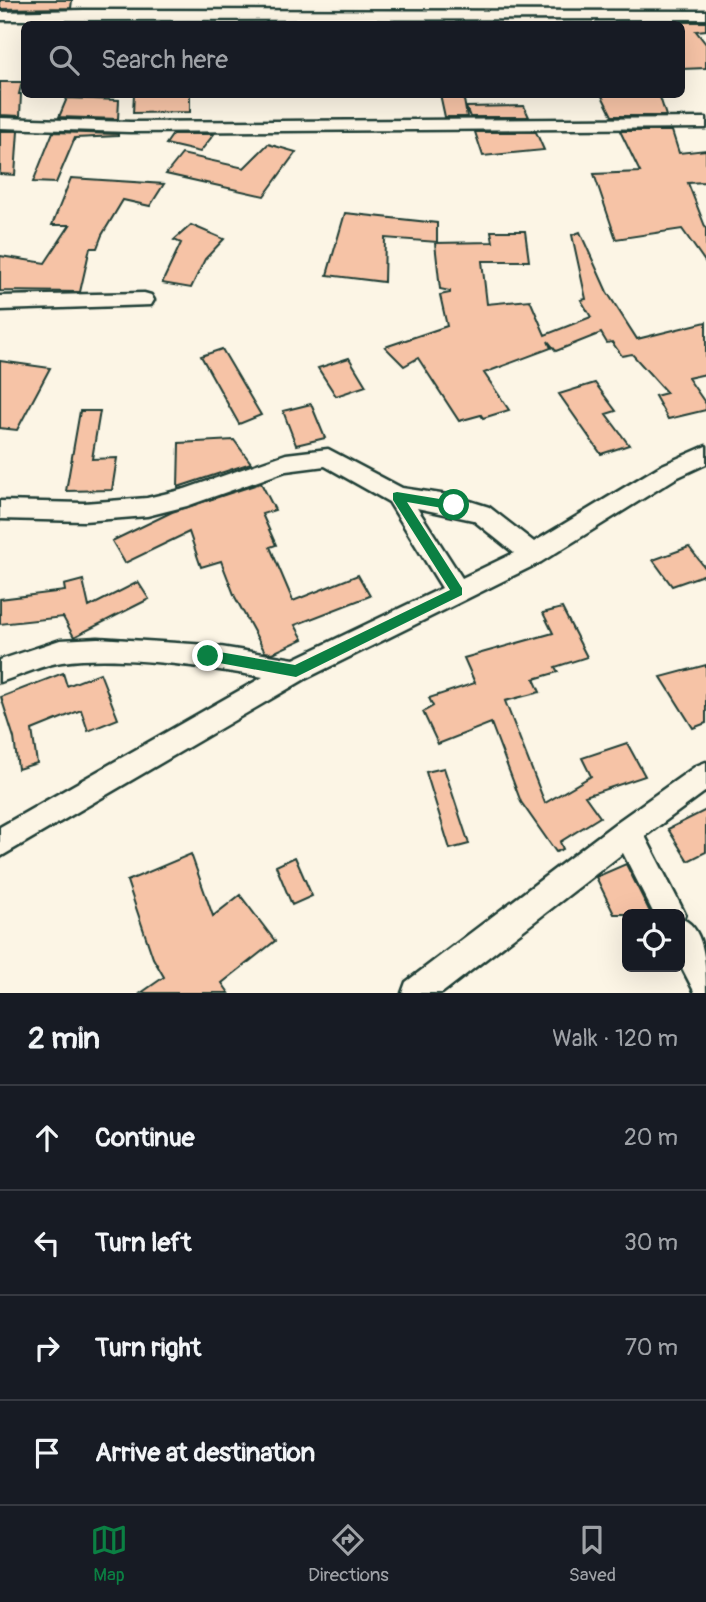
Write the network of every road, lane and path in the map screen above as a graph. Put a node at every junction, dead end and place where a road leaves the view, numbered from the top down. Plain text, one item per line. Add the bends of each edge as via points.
1 (706, 15) edge
2 (0, 16) edge
3 (0, 123) edge
4 (706, 123) edge
5 (144, 300) dead end
6 (0, 303) edge
7 (706, 454) edge
8 (397, 496) junction
9 (0, 510) edge
10 (533, 555) junction
11 (458, 592) junction
12 (0, 671) edge
13 (296, 671) junction
14 (706, 775) edge
15 (626, 832) junction
16 (0, 843) edge
17 (667, 909) edge
18 (685, 943) edge
19 (706, 983) edge
20 (417, 993) edge

1 - 2 street
3 - 4 street via 130,127
5 - 6 street
7 - 10 street via 668,472
8 - 9 street via 328,457 316,457 274,466 168,502 69,512
8 - 10 street via 481,513
8 - 11 street
10 - 11 street
11 - 13 street
12 - 13 street via 61,651 98,649 208,656
13 - 16 street
14 - 15 street
15 - 17 street
15 - 20 street
18 - 19 street

